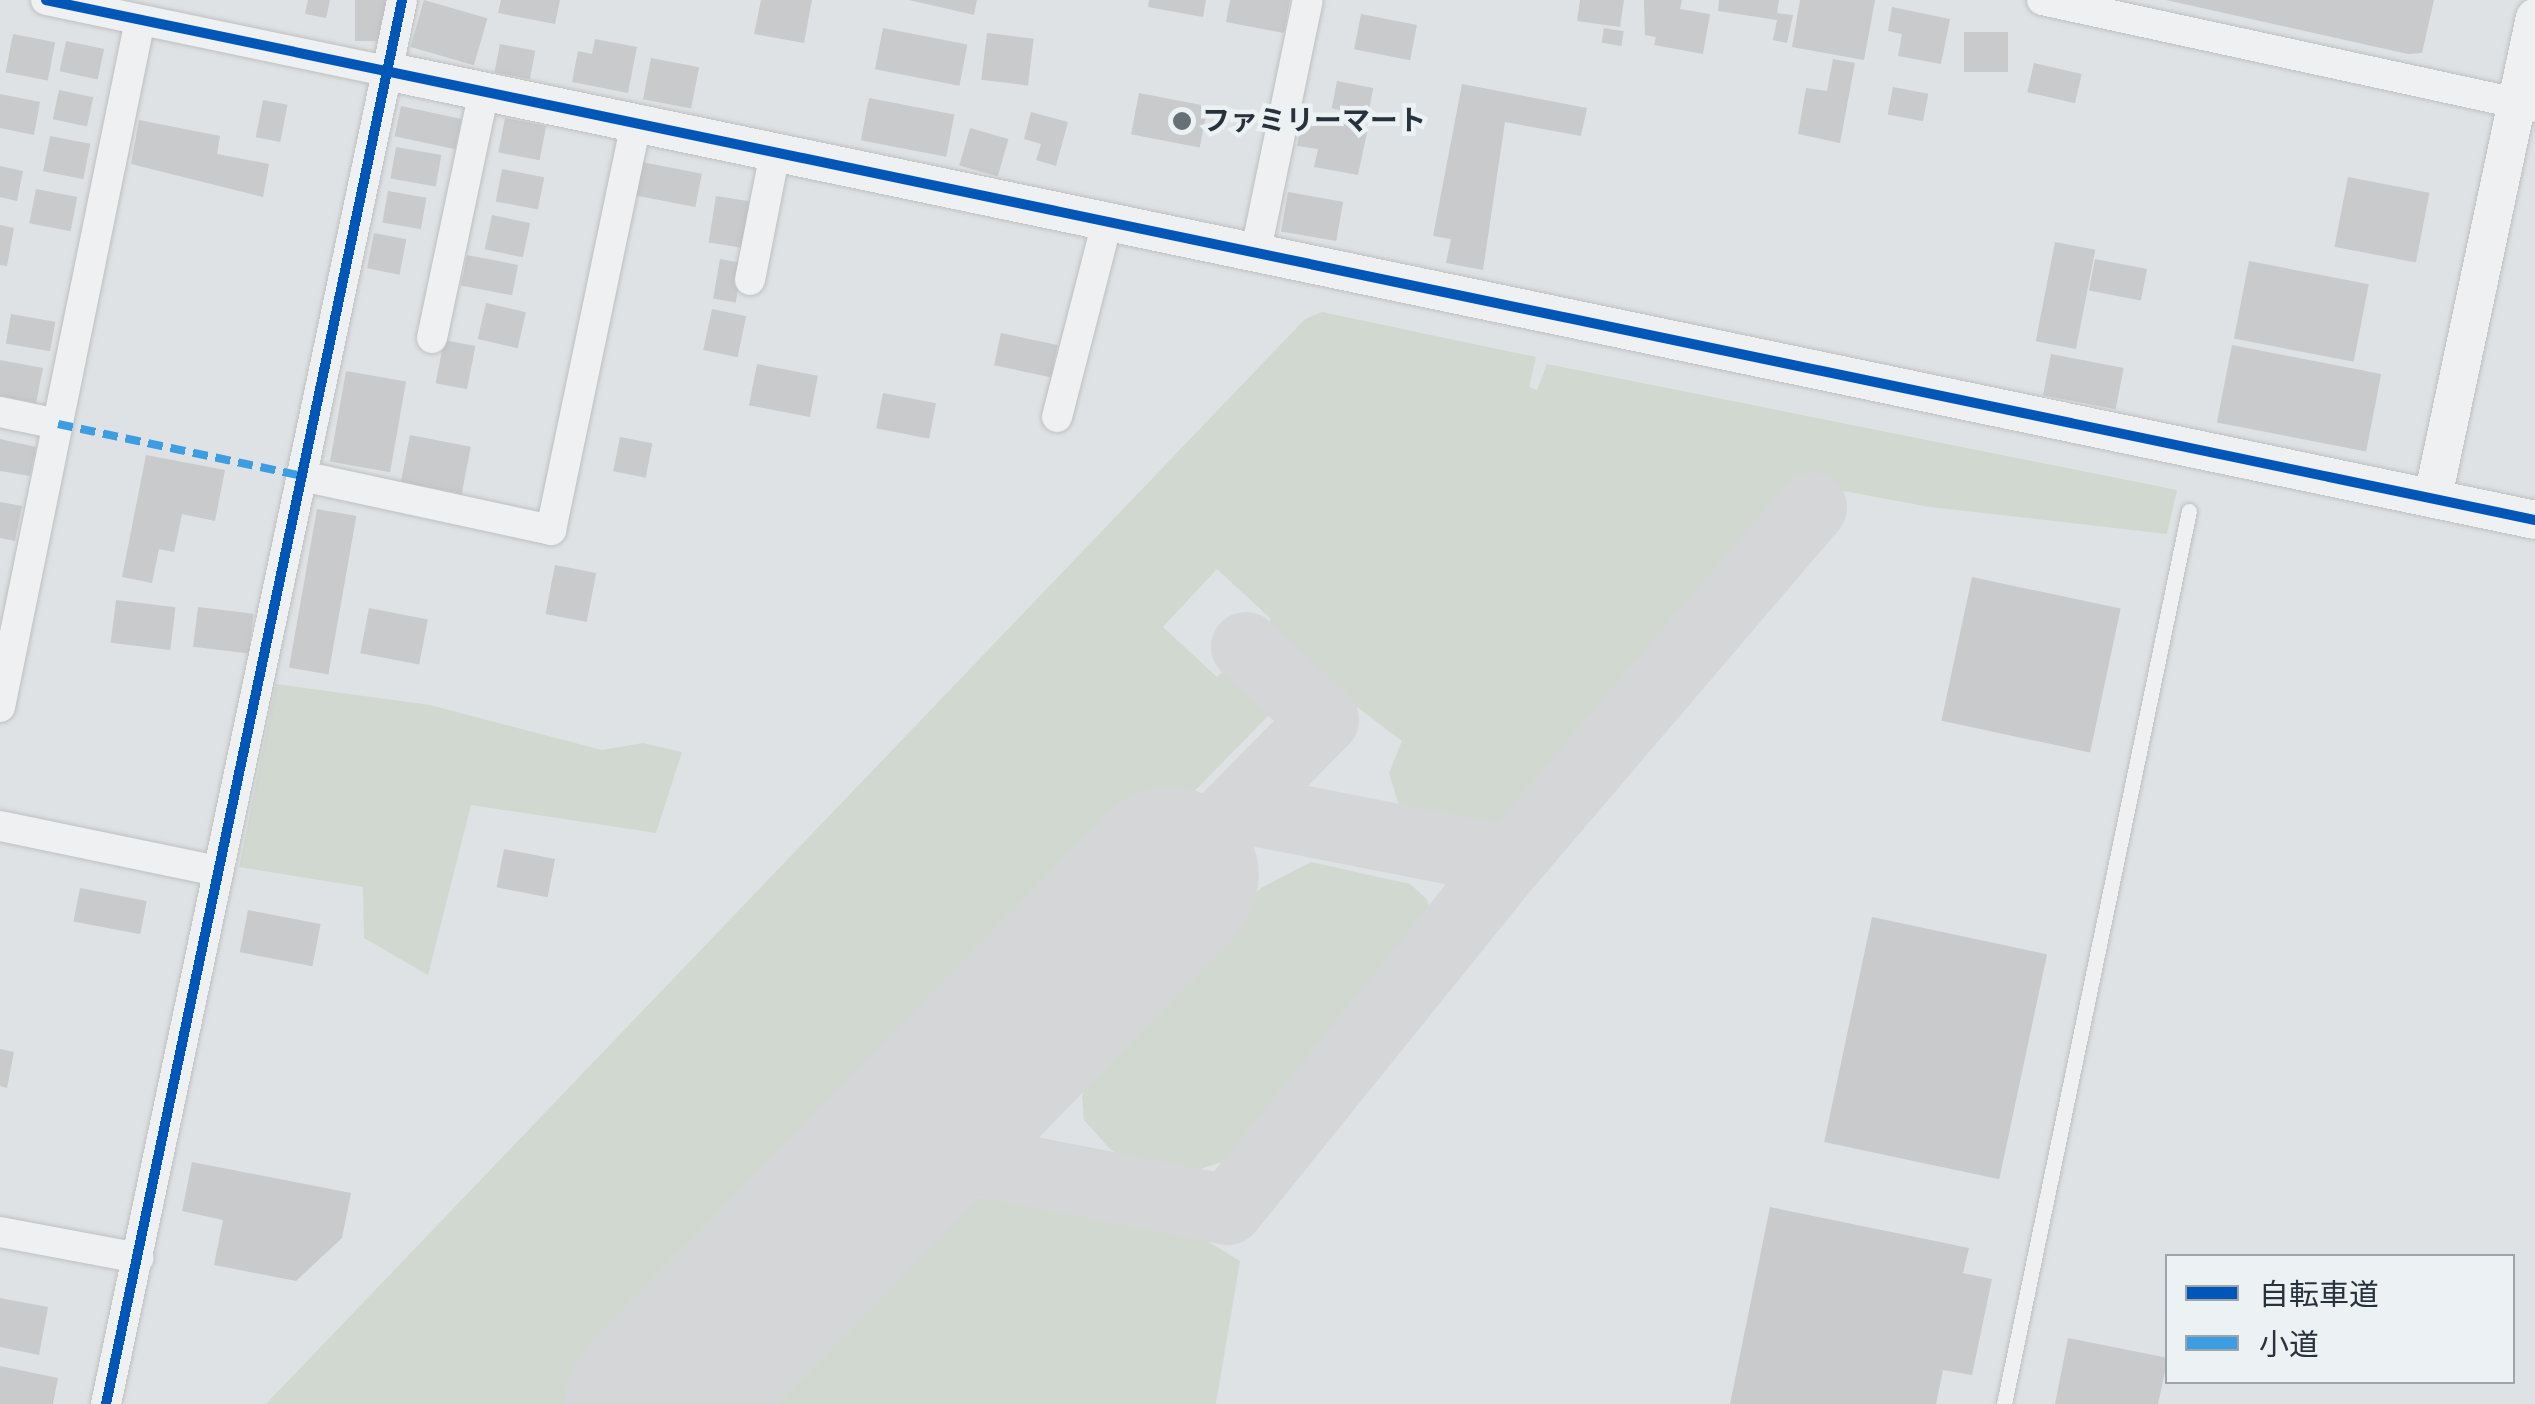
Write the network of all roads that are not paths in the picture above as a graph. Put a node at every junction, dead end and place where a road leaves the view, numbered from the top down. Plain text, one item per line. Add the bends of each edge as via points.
1 (46, 0) edge
2 (402, 0) edge
3 (1308, 0) edge
4 (2042, 0) edge
5 (2535, 18) edge
6 (140, 20) junction
7 (386, 71) junction
8 (484, 92) junction
9 (2526, 105) edge
10 (636, 124) junction
11 (775, 153) junction
12 (1107, 222) junction
13 (1255, 255) junction
14 (750, 280) dead end
15 (432, 338) dead end
16 (0, 412) edge
17 (1056, 417) dead end
18 (58, 424) junction
19 (302, 476) junction
20 (2433, 497) junction
21 (2189, 511) dead end
22 (2535, 520) edge
23 (15, 560) edge
24 (0, 707) edge
25 (0, 826) edge
26 (218, 872) junction
27 (0, 1232) edge
28 (139, 1258) junction
29 (106, 1404) edge
30 (2004, 1404) edge

1 - 6 street
2 - 7 street
3 - 13 street
4 - 9 street
5 - 9 street
6 - 7 street
6 - 18 street
7 - 8 street
7 - 19 street
8 - 10 street
8 - 15 street
9 - 20 street
10 - 11 street
10 - 19 street via 551,530
11 - 12 street
11 - 14 street
12 - 13 street
12 - 17 street
13 - 20 street
16 - 18 street
18 - 23 street
19 - 26 street
20 - 22 street
21 - 30 lane
23 - 24 street
25 - 26 street
26 - 28 street
27 - 28 street
28 - 29 street

